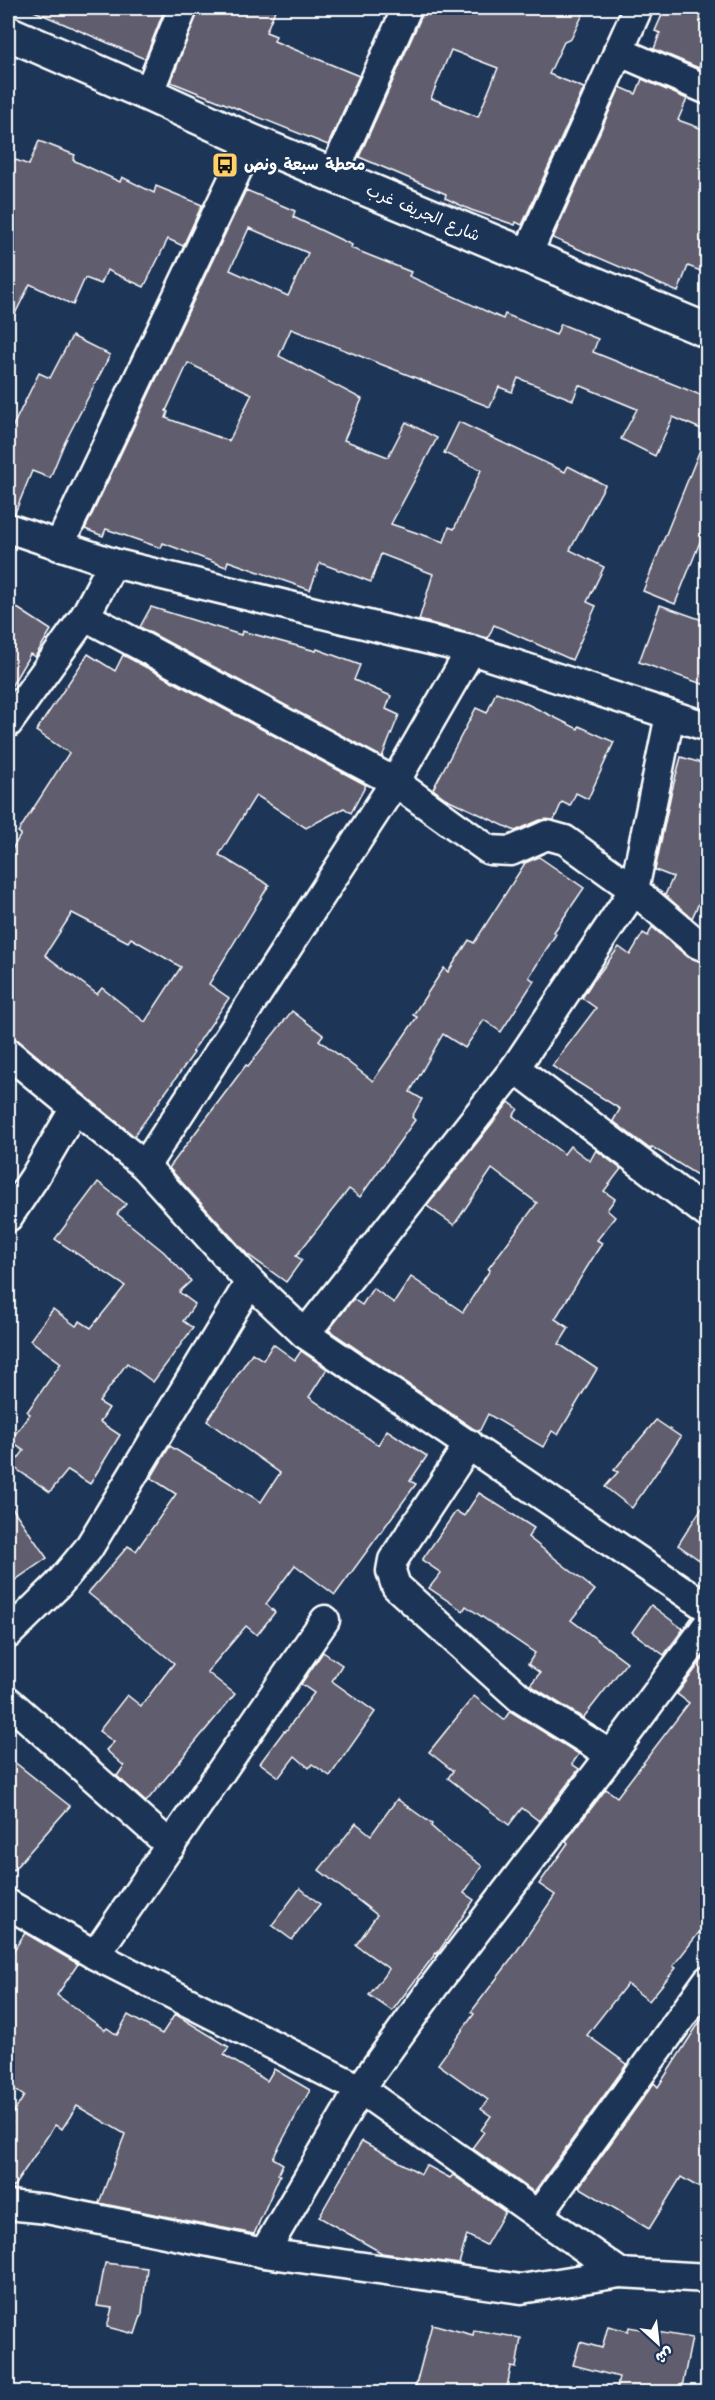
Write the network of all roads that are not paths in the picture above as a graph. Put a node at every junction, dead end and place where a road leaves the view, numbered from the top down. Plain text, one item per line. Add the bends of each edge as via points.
1 (183, 8) edge
2 (407, 8) edge
3 (638, 8) edge
4 (8, 33) edge
5 (618, 51) junction
6 (708, 90) edge
7 (148, 94) junction
8 (251, 141) junction
9 (333, 176) junction
10 (526, 257) junction
11 (708, 331) edge
12 (8, 528) edge
13 (59, 546) junction
14 (113, 563) junction
15 (85, 616) junction
16 (471, 650) junction
17 (670, 715) junction
18 (8, 723) edge
19 (708, 728) edge
20 (395, 782) junction
21 (634, 890) junction
22 (708, 948) edge
23 (8, 1053) edge
24 (515, 1068) junction
25 (75, 1108) junction
26 (145, 1166) junction
27 (708, 1214) edge
28 (8, 1217) edge
29 (250, 1282) junction
30 (305, 1334) junction
31 (469, 1444) junction
32 (708, 1608) edge
33 (325, 1620) dead end
34 (708, 1624) edge
35 (8, 1634) edge
36 (8, 1701) edge
37 (611, 1755) junction
38 (171, 1846) junction
39 (8, 1904) edge
40 (95, 1956) junction
41 (708, 1980) edge
42 (360, 2089) junction
43 (8, 2205) edge
44 (539, 2214) junction
45 (264, 2253) junction
46 (620, 2273) junction
47 (708, 2278) edge

1 - 7 street
2 - 9 street
3 - 5 street
4 - 7 street, شارع الجريف غرب
5 - 6 street
5 - 10 street
7 - 8 street, شارع الجريف غرب
8 - 9 street, شارع الجريف غرب
8 - 13 street
9 - 10 street, شارع الجريف غرب
10 - 11 street, شارع الجريف غرب
12 - 13 street
13 - 14 street
14 - 15 street
14 - 16 street
15 - 18 street
15 - 20 street
16 - 17 street
16 - 20 street
17 - 19 street
17 - 21 street
20 - 21 street via 489,850 511,851 547,835 565,840
20 - 26 street
21 - 22 street via 698,944
21 - 24 street
23 - 25 street
24 - 27 street
24 - 30 street
25 - 26 street
25 - 28 street
26 - 29 street
29 - 30 street
29 - 35 street via 88,1549
30 - 31 street
31 - 32 street
31 - 37 street via 393,1560 391,1571 396,1586 520,1698
33 - 38 street
34 - 37 street
36 - 38 street
37 - 42 street
38 - 40 street
39 - 40 street
40 - 42 street
41 - 44 street
42 - 44 street
42 - 45 street
43 - 45 street via 47,2209
44 - 46 street
45 - 46 street via 521,2289
46 - 47 street

